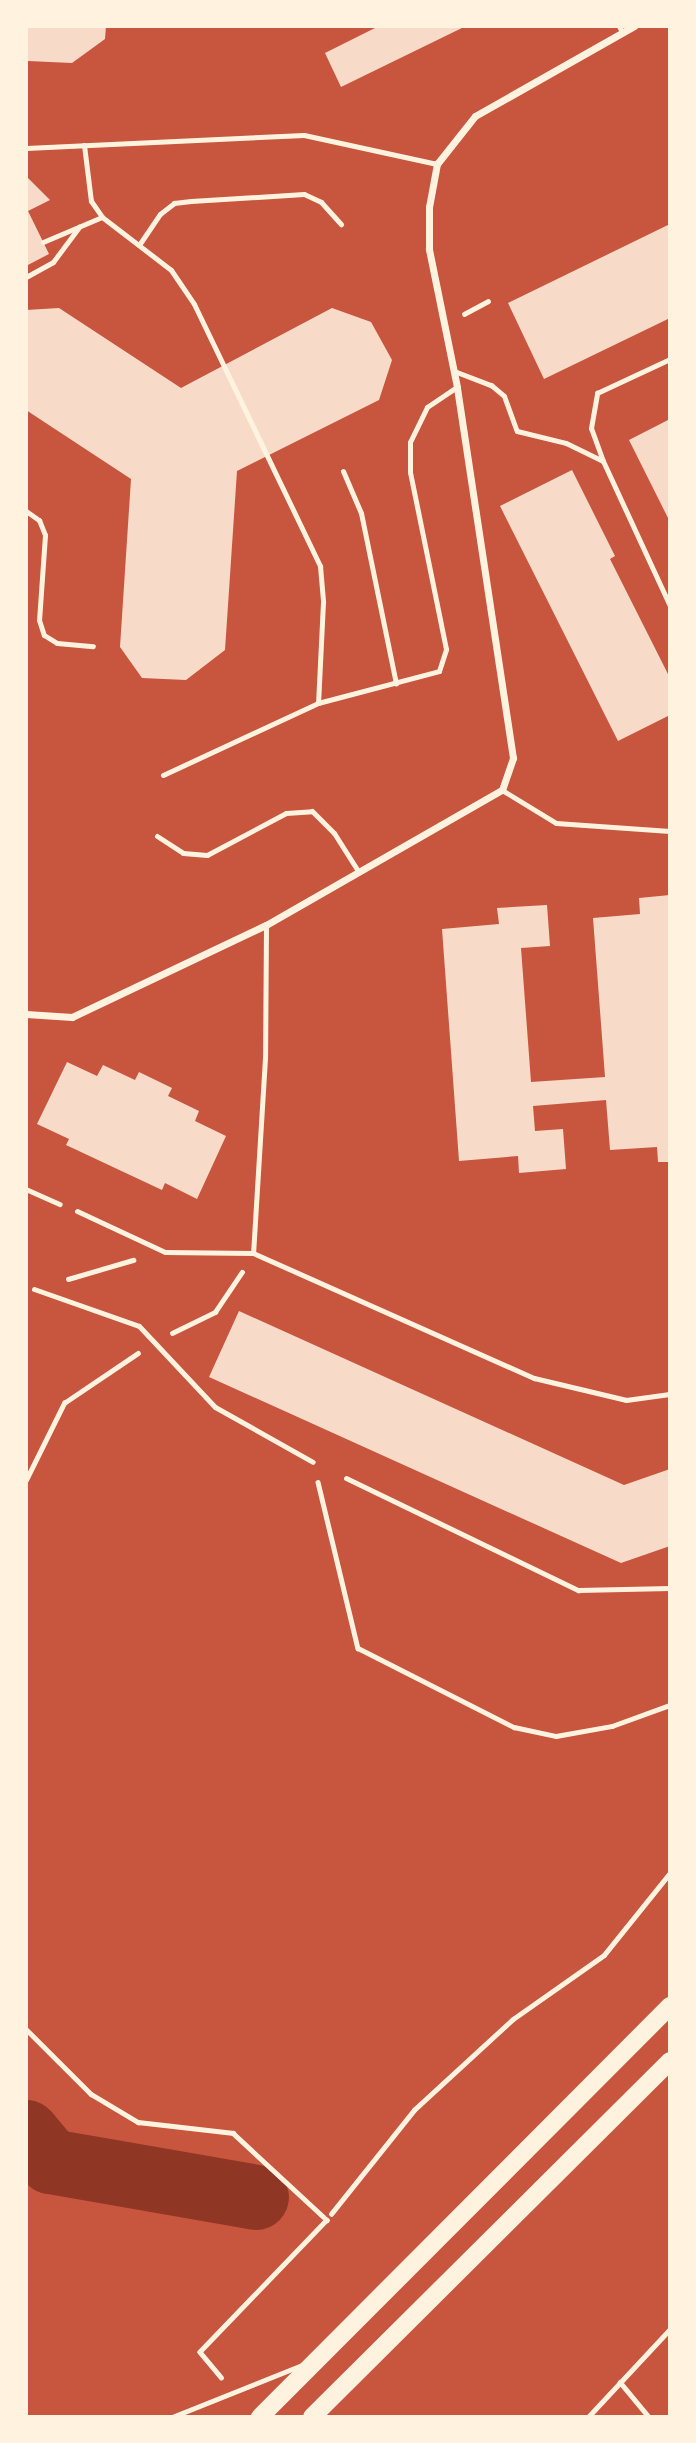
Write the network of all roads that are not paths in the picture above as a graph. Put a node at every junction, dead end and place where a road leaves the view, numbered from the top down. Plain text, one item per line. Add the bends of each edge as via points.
1 (634, 26) edge
2 (621, 29) edge
3 (84, 145) junction
4 (26, 148) edge
5 (437, 164) junction
6 (102, 217) junction
7 (341, 224) dead end
8 (79, 227) junction
9 (43, 242) dead end
10 (139, 245) junction
11 (26, 277) edge
12 (670, 359) edge
13 (454, 371) junction
14 (457, 387) junction
15 (603, 461) junction
16 (344, 471) dead end
17 (26, 511) edge
18 (670, 606) edge
19 (93, 646) dead end
20 (396, 683) junction
21 (318, 703) junction
22 (163, 775) dead end
23 (502, 790) junction
24 (670, 831) edge
25 (157, 836) dead end
26 (358, 871) junction
27 (266, 925) junction
28 (26, 1014) edge
29 (77, 1211) road end
30 (253, 1253) junction
31 (34, 1289) road end
32 (670, 1394) edge
33 (313, 1462) road end
34 (346, 1478) dead end
35 (670, 1588) edge
36 (670, 2006) edge
37 (670, 2061) edge
38 (317, 2359) junction
39 (172, 2417) edge
40 (260, 2417) edge
41 (312, 2417) edge

1 - 2 street
2 - 5 street via 475,116
3 - 4 lane
3 - 5 lane via 303,135
3 - 6 lane via 88,188
5 - 13 street via 429,207 429,249
6 - 8 lane
6 - 10 lane
7 - 10 lane via 321,202 304,194 191,201 174,203 160,214
8 - 9 lane
8 - 11 lane via 53,262
10 - 21 lane via 171,270 194,304 320,566 323,603
12 - 15 lane via 597,393 591,428
13 - 14 street
13 - 15 lane via 491,385 504,396 517,432 566,443
14 - 20 lane via 427,407 410,442 410,472 446,660 439,671
14 - 23 street via 513,758
15 - 18 lane
16 - 20 lane via 360,513
17 - 19 lane via 39,520 45,535 39,620 44,635 57,643
20 - 21 lane
21 - 22 lane
23 - 24 lane via 556,823
23 - 26 street
25 - 26 lane via 183,853 207,855 286,813 312,811 334,833
26 - 27 street
27 - 28 street via 72,1017
27 - 30 lane via 265,1058
29 - 30 lane via 165,1252
30 - 32 lane via 534,1378 626,1400
31 - 33 lane via 139,1326 215,1408
34 - 35 lane via 578,1590
36 - 38 main road
37 - 41 main road
38 - 39 lane
38 - 40 main road

